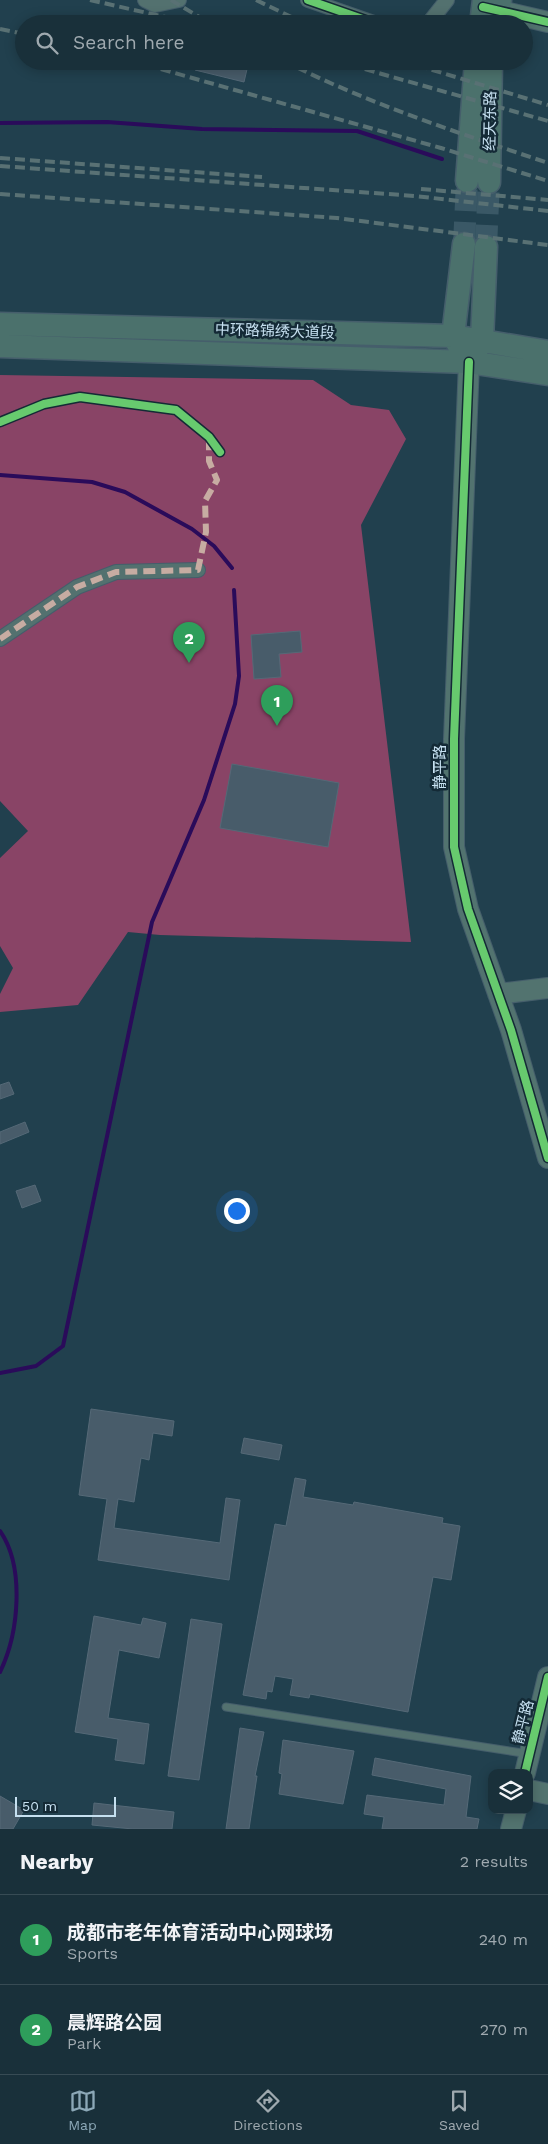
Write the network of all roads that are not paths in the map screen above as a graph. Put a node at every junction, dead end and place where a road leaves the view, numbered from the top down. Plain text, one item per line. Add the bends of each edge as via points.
1 (144, 0) edge
2 (179, 0) edge
3 (308, 0) edge
4 (447, 0) edge
5 (490, 11) edge
6 (351, 15) edge
7 (435, 15) edge
8 (511, 15) edge
9 (533, 19) edge
10 (548, 22) edge
11 (475, 70) edge
12 (491, 70) edge
13 (467, 181) tunnel mouth
14 (489, 182) tunnel mouth
15 (464, 244) tunnel mouth
16 (486, 247) tunnel mouth
17 (0, 324) edge
18 (453, 336) junction
19 (482, 341) junction
20 (0, 346) edge
21 (548, 352) edge
22 (469, 362) junction
23 (548, 374) edge
24 (198, 570) dead end
25 (0, 639) edge
26 (548, 988) edge
27 (498, 994) junction
28 (548, 1158) edge
29 (548, 1677) edge
30 (226, 1707) dead end
31 (527, 1764) edge
32 (533, 1791) edge
33 (548, 1794) edge
34 (515, 1814) edge
35 (511, 1829) edge

1 - 2 street via 155,5
3 - 6 street
4 - 7 street
5 - 8 street
9 - 10 street
11 - 13 main road, 经天东路
12 - 14 main road, 经天东路
15 - 18 main road
16 - 19 main road
17 - 18 main road, 中环路锦绣大道段
18 - 19 main road, 中环路锦绣大道段
18 - 22 main road
19 - 21 main road, 中环路锦绣大道段
19 - 22 main road
20 - 22 main road, 中环路锦绣大道段
22 - 23 main road, 中环路锦绣大道段
22 - 27 street, 静平路 via 454,739 454,848 468,909
24 - 25 street via 116,572 77,587
26 - 27 street
27 - 28 street, 静平路
29 - 31 street, 静平路
30 - 31 lane
32 - 33 street
34 - 35 street

